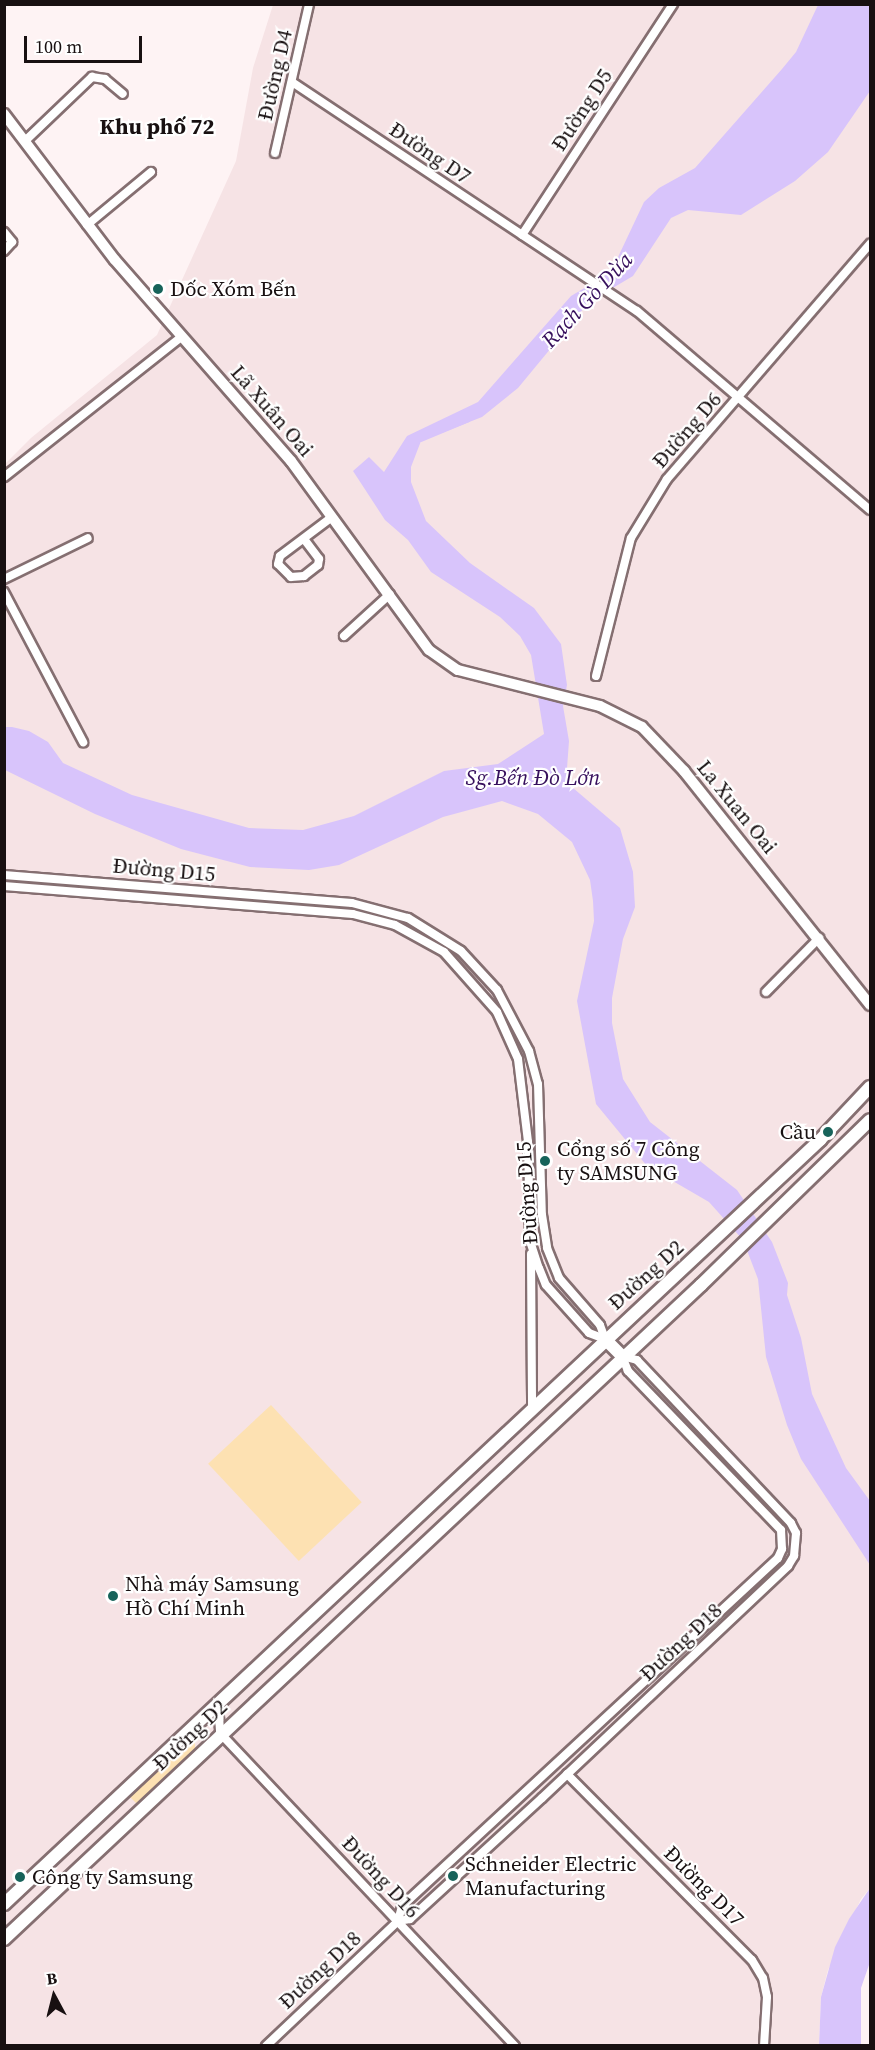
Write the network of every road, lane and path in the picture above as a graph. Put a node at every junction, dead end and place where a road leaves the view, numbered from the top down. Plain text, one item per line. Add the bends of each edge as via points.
1 (309, 4) edge
2 (672, 5) edge
3 (292, 82) junction
4 (123, 94) dead end
5 (4, 114) edge
6 (25, 141) junction
7 (275, 153) dead end
8 (151, 172) dead end
9 (87, 225) junction
10 (4, 232) edge
11 (522, 235) junction
12 (870, 244) edge
13 (4, 251) edge
14 (181, 337) junction
15 (738, 399) junction
16 (4, 477) edge
17 (870, 510) edge
18 (332, 517) junction
19 (88, 538) dead end
20 (304, 539) junction
21 (4, 579) edge
22 (390, 594) junction
23 (6, 596) edge
24 (344, 636) dead end
25 (596, 676) dead end
26 (535, 690) joint
27 (83, 742) dead end
28 (4, 875) edge
29 (34, 877) junction
30 (4, 886) edge
31 (33, 888) junction
32 (819, 938) junction
33 (766, 992) dead end
34 (870, 1005) edge
35 (870, 1079) edge
36 (870, 1087) edge
37 (538, 1088) junction
38 (524, 1089) junction
39 (870, 1120) edge
40 (870, 1127) edge
41 (801, 1158) junction
42 (812, 1180) junction
43 (542, 1215) junction
44 (528, 1216) junction
45 (531, 1247) junction
46 (605, 1339) junction
47 (622, 1356) junction
48 (532, 1408) junction
49 (218, 1702) junction
50 (220, 1732) junction
51 (567, 1774) junction
52 (4, 1904) edge
53 (398, 1921) junction
54 (4, 1939) edge
55 (266, 2046) edge
56 (515, 2046) edge
57 (764, 2046) edge

1 - 3 street, Đường D4
2 - 11 street, Đường D5
3 - 7 street, Đường D4
3 - 11 street, Đường D7
4 - 6 street via 105,79 92,77
5 - 6 main road, Lã Xuân Oai
6 - 9 main road, Lã Xuân Oai
8 - 9 street
9 - 14 main road, Lã Xuân Oai
10 - 13 street via 12,242
11 - 15 street, Đường D7 via 637,311
12 - 15 street, Đường D6
14 - 16 street
14 - 18 main road, Lã Xuân Oai via 291,461
15 - 17 street
15 - 25 street, Đường D6 via 667,479 631,538
18 - 20 street
18 - 22 main road, Lã Xuân Oai
19 - 21 street
20 - 20 street via 319,559 318,565 304,576 291,577 278,562
22 - 24 street
22 - 26 main road, Lã Xuân Oai via 441,661 475,676
23 - 27 street
26 - 32 main road, La Xuan Oai via 600,706 631,719 652,735
28 - 29 street, Đường D15
29 - 31 street
29 - 37 street, Đường D15 via 352,903 408,918 461,951 497,990 523,1035
30 - 31 street, Đường D15
31 - 38 street, Đường D15 via 314,910 395,925 444,952 485,995 512,1041
32 - 33 street
32 - 34 main road, La Xuan Oai
35 - 41 main road, Đường D2 via 810,1140
36 - 41 main road, Đường D2
37 - 38 street
37 - 43 street, Đường D15
38 - 44 street, Đường D15
39 - 42 main road, Đường D2
40 - 42 main road, Đường D2 via 823,1177
41 - 46 main road, Đường D2
42 - 47 main road, Đường D2
43 - 44 street
43 - 46 street, Đường D15 via 559,1278 600,1325
44 - 45 street, Đường D15
45 - 46 street, Đường D15 via 546,1285 589,1333
45 - 48 street
46 - 47 main road
46 - 48 main road, Đường D2
47 - 50 main road, Đường D2
47 - 51 street, Đường D18 via 637,1360 791,1524 796,1533 794,1556 780,1574
47 - 53 street, Đường D18 via 628,1371 782,1530 782,1549 754,1582 402,1906
48 - 49 main road, Đường D2
49 - 50 street
49 - 52 main road, Đường D2
50 - 53 street, Đường D16
50 - 54 main road, Đường D2
51 - 53 street, Đường D18 via 410,1919
51 - 57 street, Đường D17 via 752,1960 767,1997
53 - 55 street, Đường D18
53 - 56 street, Đường D16

